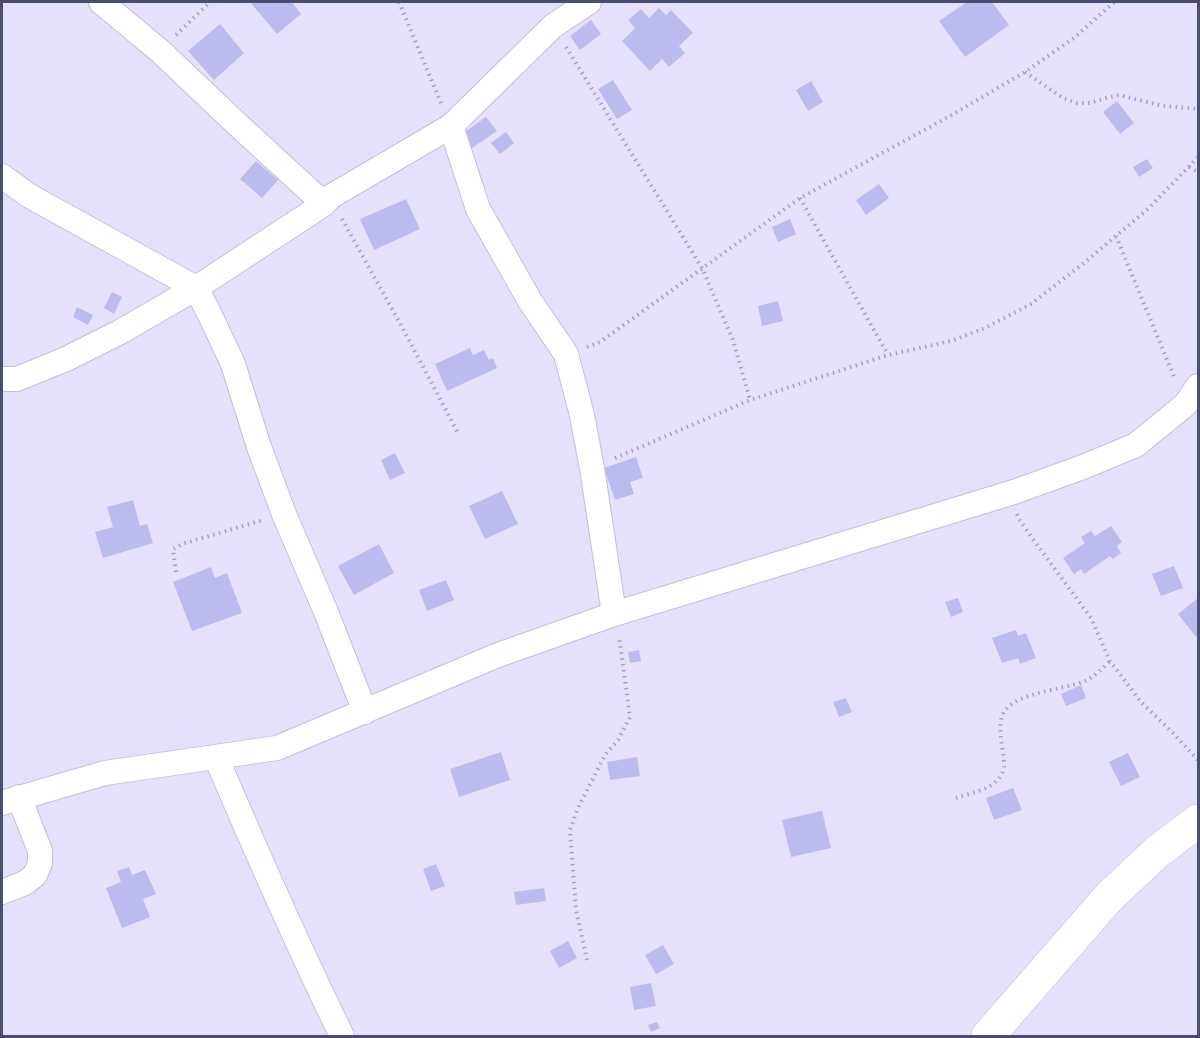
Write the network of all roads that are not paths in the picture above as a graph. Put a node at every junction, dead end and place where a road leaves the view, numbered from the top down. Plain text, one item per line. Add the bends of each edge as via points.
1 (101, 2) edge
2 (589, 2) edge
3 (451, 126) junction
4 (2, 176) edge
5 (327, 200) junction
6 (196, 288) junction
7 (2, 379) edge
8 (1192, 395) edge
9 (614, 614) junction
10 (365, 712) junction
11 (216, 757) junction
12 (10, 800) edge
13 (1198, 821) edge
14 (2, 892) edge
15 (342, 1036) edge
16 (988, 1036) edge

1 - 5 street
2 - 3 street via 553,26
3 - 5 street
3 - 9 street via 478,209 530,301 566,354 592,468
4 - 6 street via 28,195
5 - 6 street
6 - 7 street via 66,359 16,379
6 - 10 street via 233,364 284,514
8 - 9 street via 1136,445 1083,467 1014,492
9 - 10 street via 498,655
10 - 11 street via 277,748
11 - 12 street via 105,773
11 - 15 street
12 - 14 street via 40,851 40,863 35,875 25,883
13 - 16 street via 1158,851 1109,897

